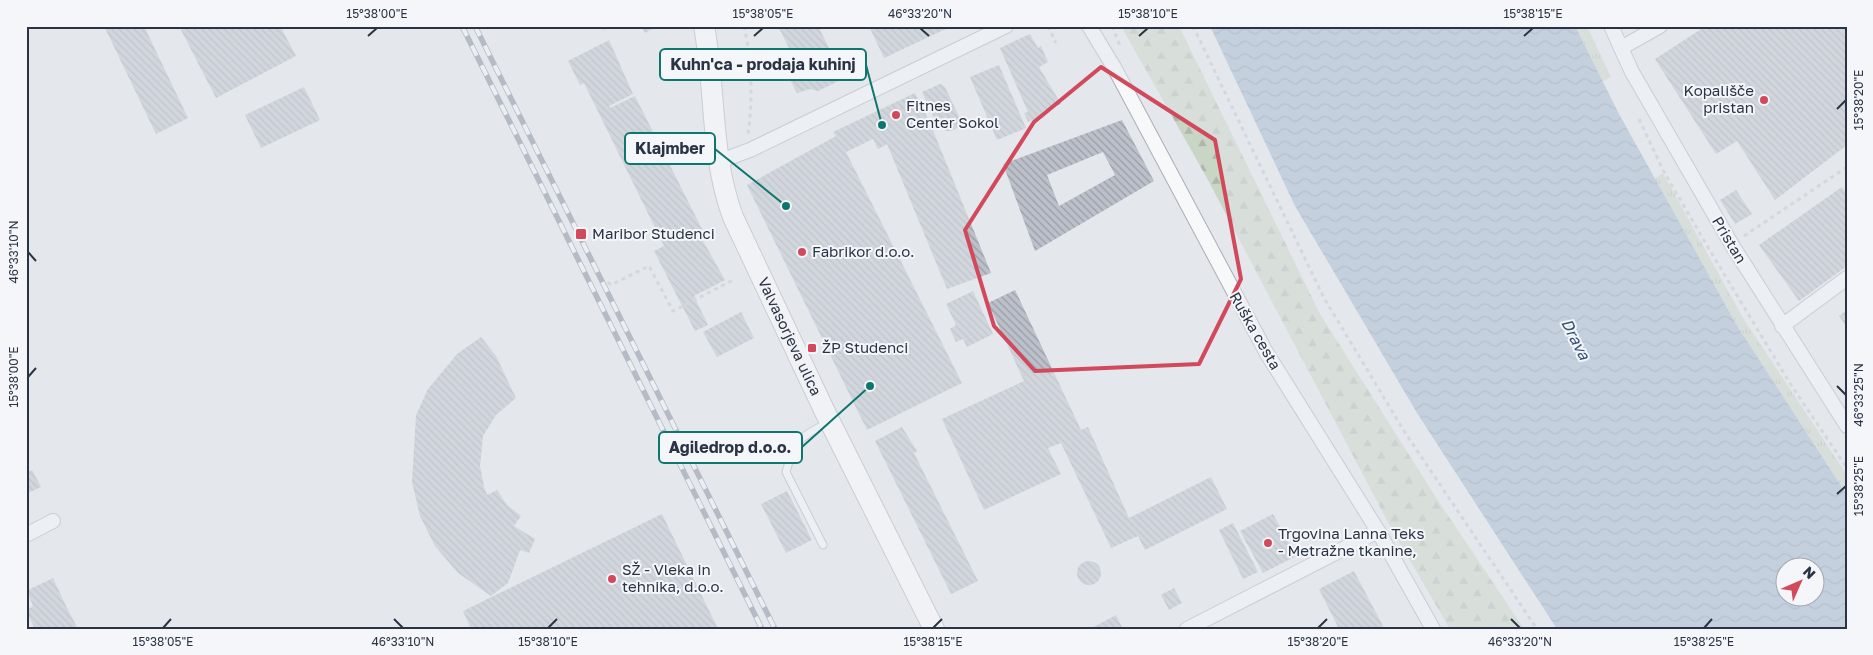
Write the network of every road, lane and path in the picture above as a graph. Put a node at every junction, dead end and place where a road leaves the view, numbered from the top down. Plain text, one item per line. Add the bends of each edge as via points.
1 (603, 26) edge
2 (704, 26) edge
3 (744, 26) edge
4 (1006, 26) edge
5 (1048, 26) edge
6 (1089, 26) edge
7 (1112, 26) edge
8 (1193, 26) edge
9 (1611, 26) edge
10 (1660, 26) edge
11 (607, 32) dead end
12 (1056, 43) dead end
13 (1121, 45) dead end
14 (1621, 48) junction
15 (1636, 113) dead end
16 (748, 137) dead end
17 (718, 162) junction
18 (1847, 167) edge
19 (1732, 245) junction
20 (1847, 278) edge
21 (735, 279) dead end
22 (608, 282) dead end
23 (1782, 326) junction
24 (831, 422) junction
25 (1847, 426) edge
26 (1847, 468) edge
27 (53, 521) dead end
28 (1378, 531) junction
29 (26, 535) edge
30 (823, 545) dead end
31 (934, 629) edge
32 (1187, 629) edge
33 (1433, 629) edge
34 (1537, 629) edge

1 - 11 path
2 - 17 street, Valvasorjeva ulica
3 - 16 path via 751,112
4 - 17 street via 750,150
5 - 12 path
6 - 28 street, Ruška cesta via 1120,77 1266,352
7 - 13 path
8 - 34 path via 1324,298 1404,431
9 - 14 street, Pristan
10 - 14 street
14 - 19 street, Pristan
15 - 26 path via 1663,170 1714,258 1791,385
17 - 24 street, Valvasorjeva ulica via 733,218
18 - 19 path
19 - 23 street, Pristan
20 - 23 street
21 - 22 path via 673,311 649,266 621,283 611,285
23 - 25 street, Pristan
24 - 30 lane via 808,432 797,442 786,472
24 - 31 street, Valvasorjeva ulica
27 - 29 street
28 - 32 street
28 - 33 street, Ruška cesta

